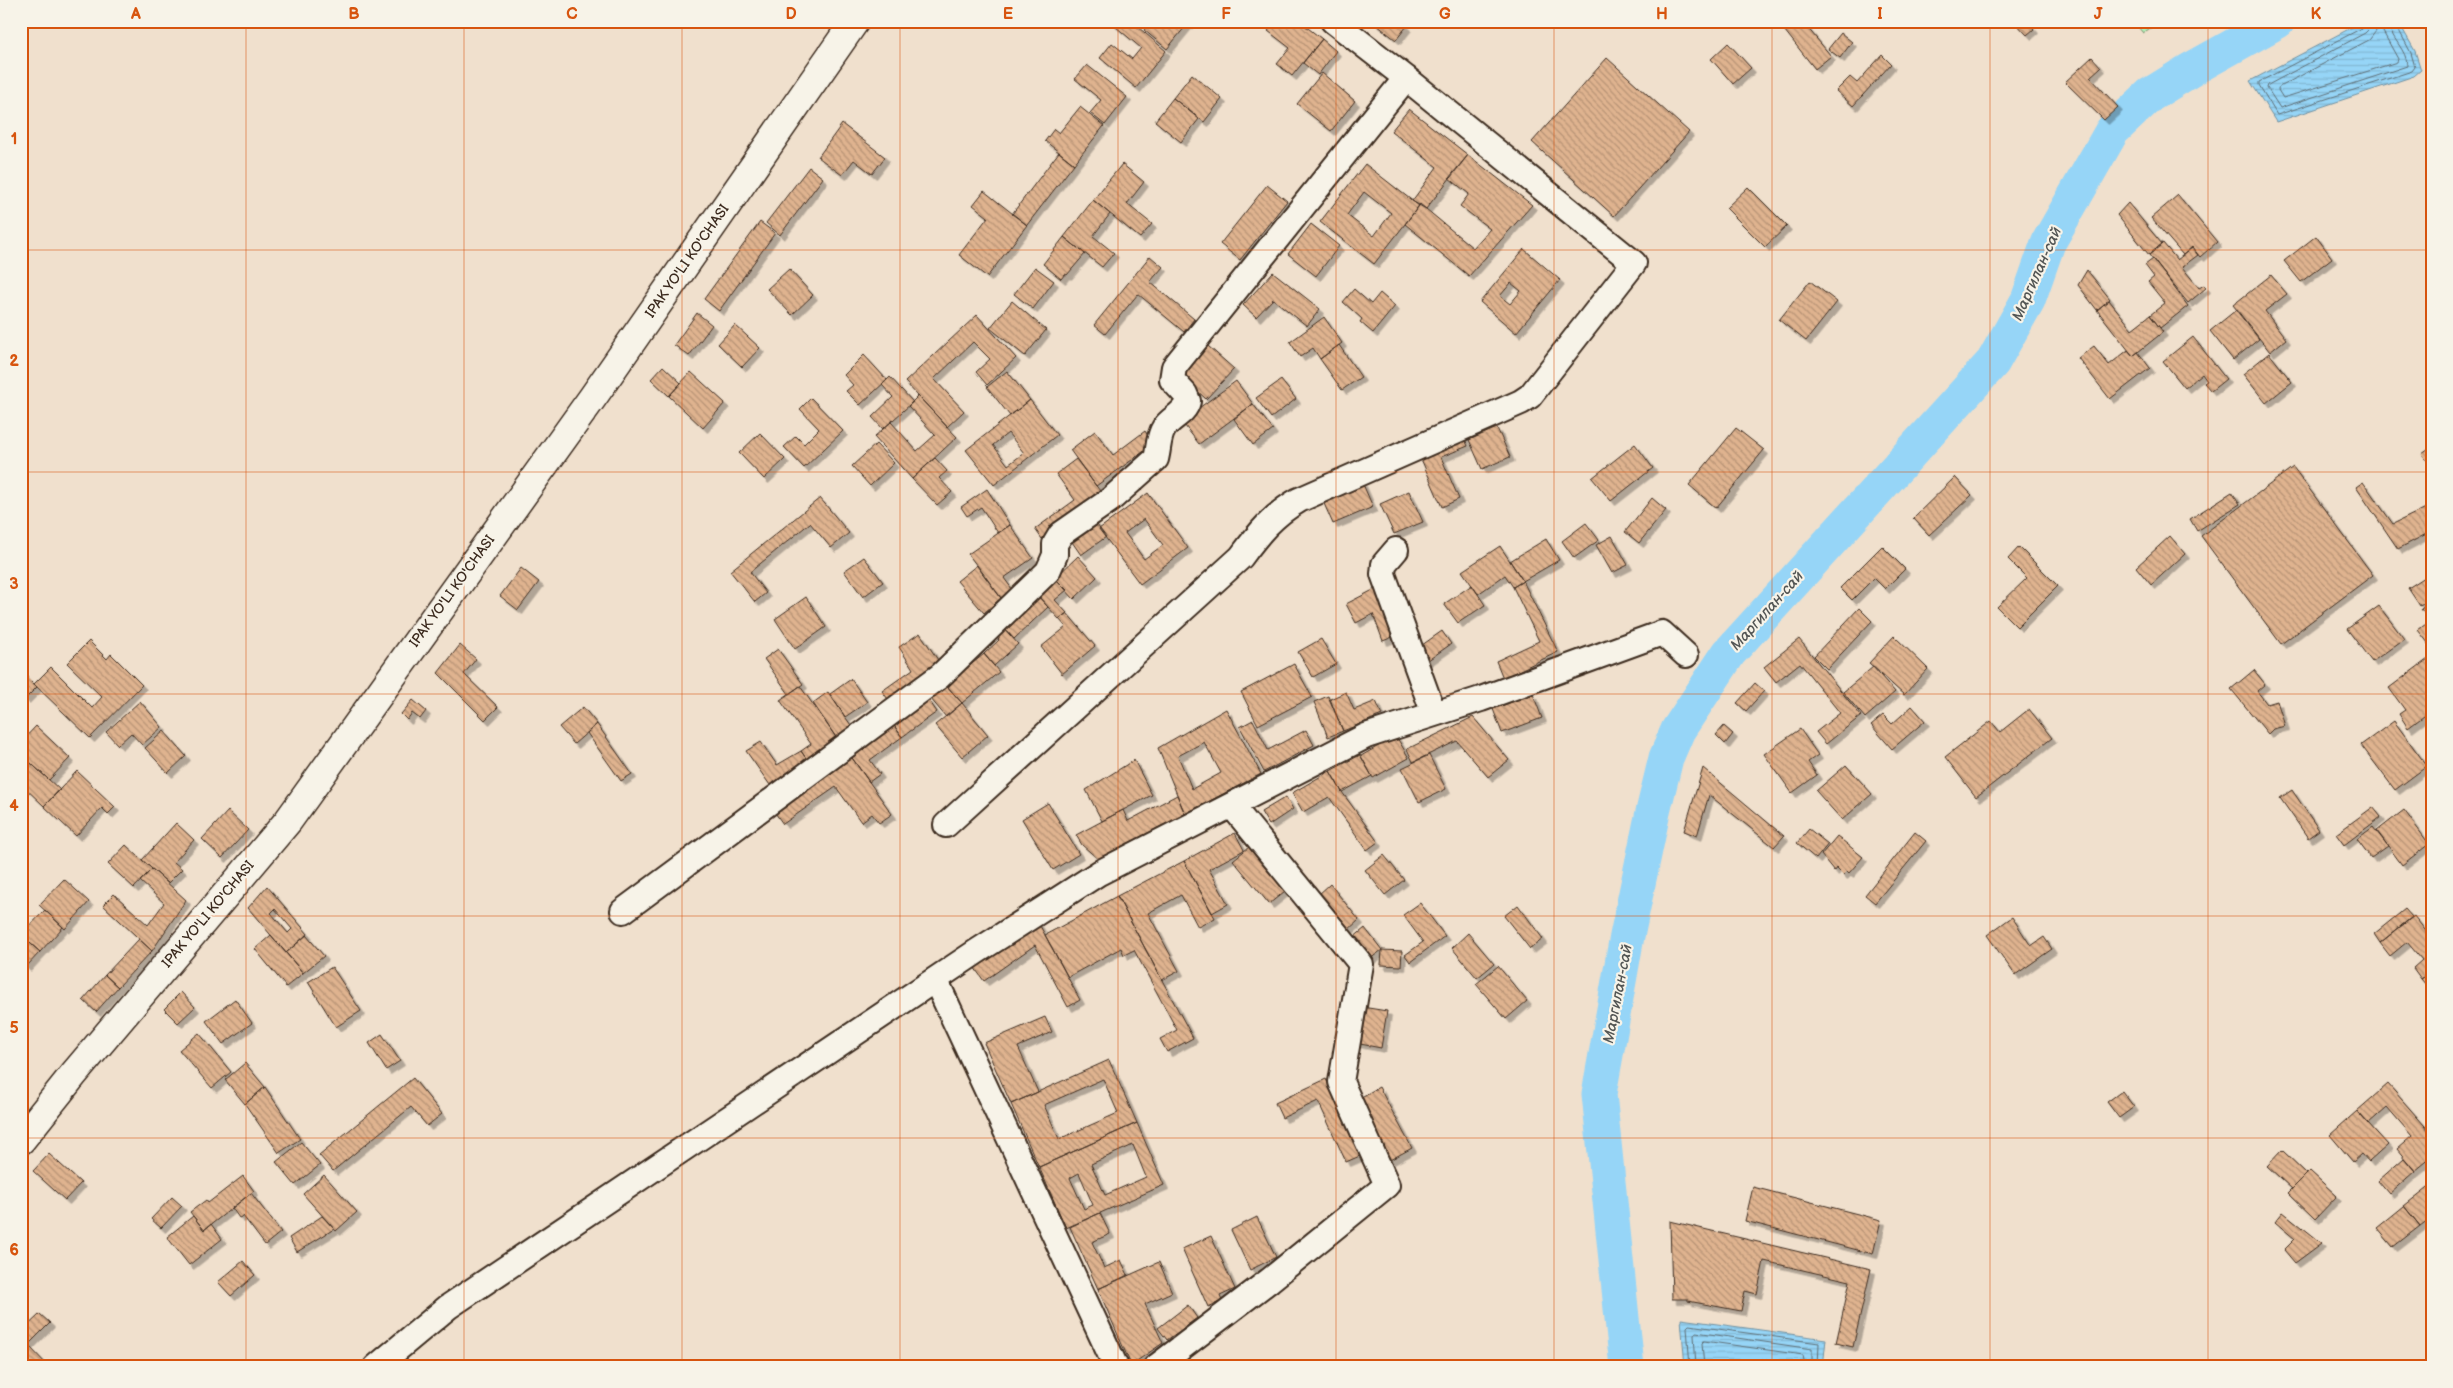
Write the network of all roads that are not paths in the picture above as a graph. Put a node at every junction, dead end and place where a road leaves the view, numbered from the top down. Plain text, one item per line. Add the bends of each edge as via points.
1 (855, 21) edge
2 (1333, 21) edge
3 (1406, 78) junction
4 (1396, 550) dead end
5 (1686, 655) dead end
6 (1434, 714) junction
7 (1232, 806) junction
8 (946, 824) dead end
9 (623, 911) dead end
10 (936, 981) junction
11 (21, 1140) edge
12 (376, 1367) edge
13 (1116, 1367) edge
14 (1156, 1367) edge

1 - 11 main road, IPAK YO'LI KO'CHASI via 592,397 288,821
2 - 3 street
3 - 8 street via 1634,263 1530,396 1281,511 1261,529 1241,557
3 - 9 street via 1174,367 1172,380 1188,401 1186,407 1165,426 1159,438 1156,459 1110,500 1061,534 1048,571 940,676
4 - 6 street via 1384,564 1384,574
5 - 6 street via 1662,633
6 - 7 street via 1366,736
7 - 10 street via 1099,873
7 - 14 street via 1361,964 1341,1082 1387,1185
10 - 12 street via 448,1307
10 - 13 street

